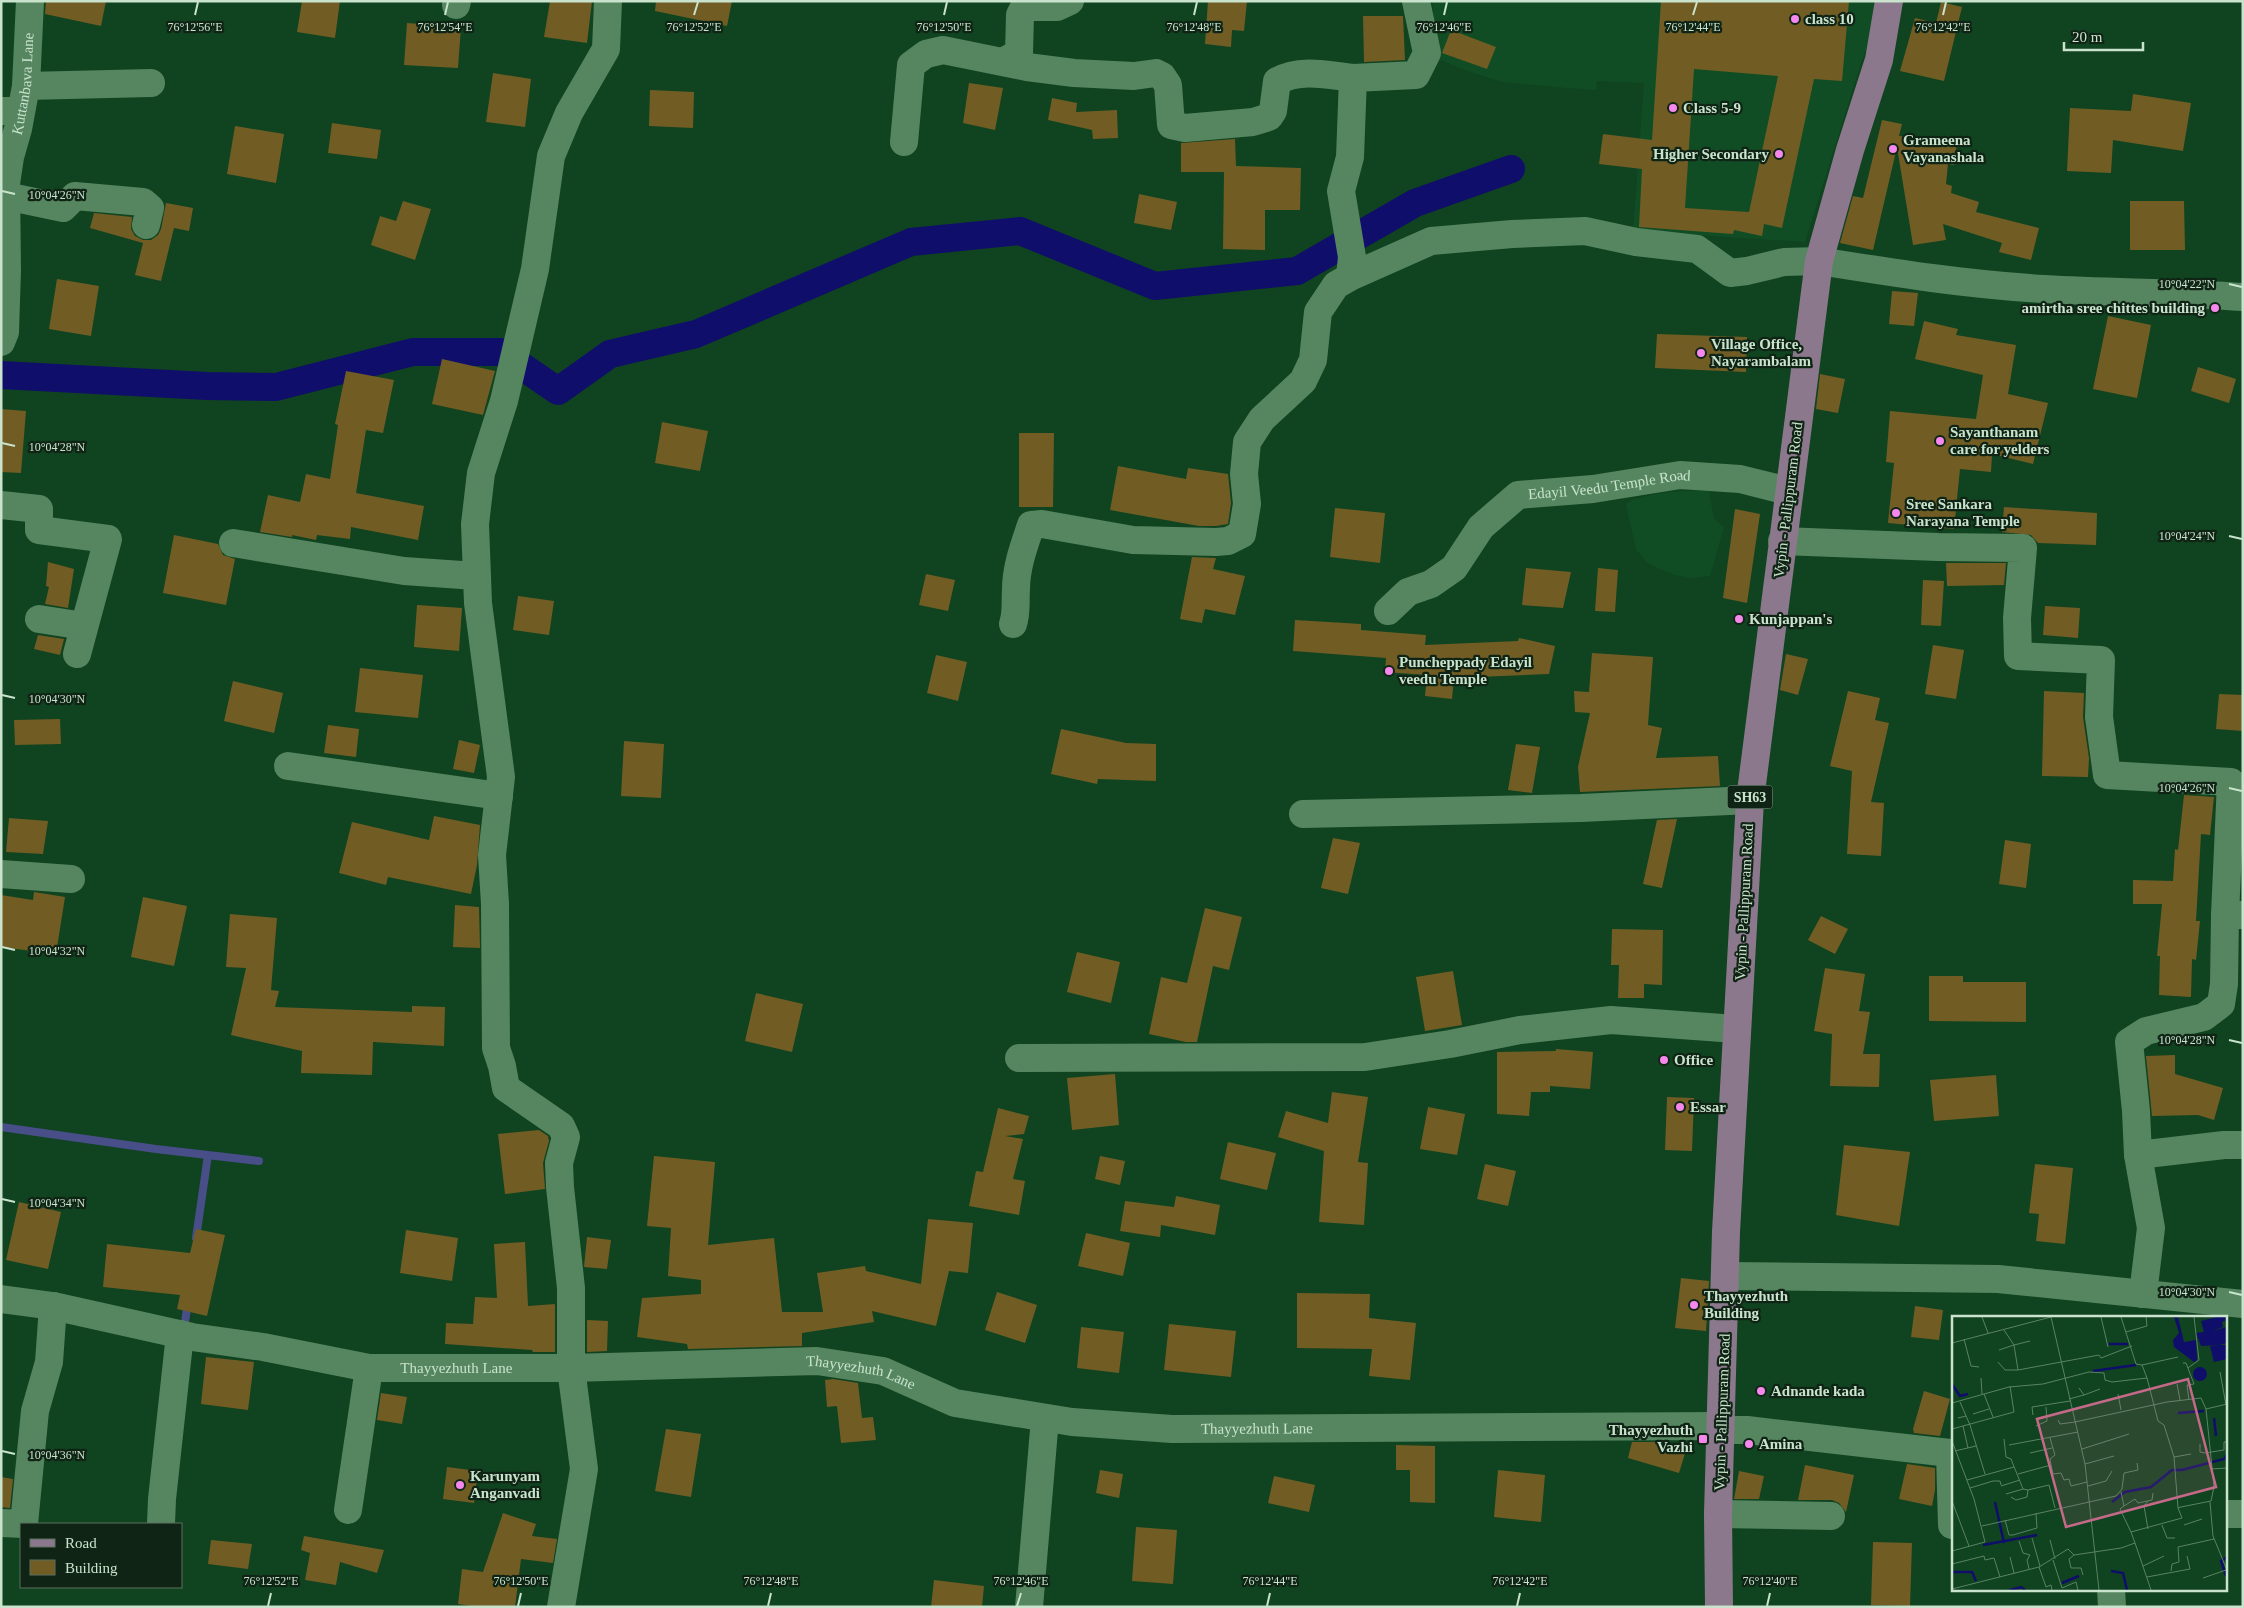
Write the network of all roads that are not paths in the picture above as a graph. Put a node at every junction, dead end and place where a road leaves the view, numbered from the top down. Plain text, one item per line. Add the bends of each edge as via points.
1 (30, 1) edge
2 (608, 1) edge
3 (1070, 1) edge
4 (1416, 1) edge
5 (1889, 1) edge
6 (1004, 61) junction
7 (1353, 78) junction
8 (151, 83) dead end
9 (16, 103) edge
10 (904, 142) dead end
11 (6, 196) junction
12 (146, 225) dead end
13 (1819, 261) junction
14 (1351, 267) junction
15 (4, 271) edge
16 (2243, 297) edge
17 (1, 342) edge
18 (1788, 491) junction
19 (1, 505) edge
20 (1782, 541) junction
21 (232, 543) dead end
22 (476, 576) junction
23 (1388, 611) dead end
24 (39, 619) dead end
25 (1013, 624) dead end
26 (84, 626) junction
27 (77, 654) dead end
28 (288, 766) dead end
29 (2237, 782) edge
30 (499, 796) junction
31 (1750, 800) junction
32 (1304, 814) dead end
33 (1, 874) edge
34 (71, 879) dead end
35 (2234, 915) edge
36 (1736, 1029) junction
37 (1019, 1058) dead end
38 (2243, 1145) edge
39 (2138, 1155) junction
40 (1726, 1276) junction
41 (2143, 1294) junction
42 (1, 1300) edge
43 (2243, 1304) edge
44 (52, 1306) junction
45 (185, 1336) junction
46 (369, 1368) junction
47 (571, 1368) junction
48 (1045, 1418) junction
49 (1721, 1428) junction
50 (348, 1510) dead end
51 (1718, 1514) junction
52 (2226, 1514) edge
53 (2243, 1514) edge
54 (1831, 1516) dead end
55 (1, 1523) edge
56 (24, 1523) edge
57 (161, 1523) edge
58 (20, 1524) edge
59 (1952, 1525) edge
60 (2111, 1590) edge
61 (561, 1607) edge
62 (1029, 1607) edge
63 (1719, 1607) edge
64 (2112, 1607) edge

1 - 9 street, Kuttanbava Lane
2 - 22 street via 606,48 569,113 551,156 535,268 504,401 480,473 475,524
3 - 6 street via 1057,7 1024,7 1020,15 1019,53
4 - 7 street via 1427,52 1416,75
5 - 13 main road, Vypin - Pallippuram Road / SH63 via 1880,60 1850,150
6 - 7 street via 1027,67 1108,76 1156,72 1168,85 1171,125 1185,128 1270,118 1277,81 1285,76 1316,73
6 - 10 street via 943,50 926,54 911,65
7 - 14 street via 1350,157 1341,190
8 - 9 street
9 - 11 street, Kuttanbava Lane via 18,129 10,157
11 - 12 street via 64,208 75,196 143,202 150,208
11 - 15 street, Kuttanbava Lane
13 - 14 street via 1784,262 1730,273 1697,249 1576,231 1431,241
13 - 16 street via 1893,273 2045,289
13 - 18 main road, Vypin - Pallippuram Road / SH63
14 - 25 street via 1318,312 1313,360 1303,380 1262,419 1247,442 1244,474 1247,504 1242,534 1228,541 1216,542 1133,540 1042,524 1031,525 1020,561
15 - 17 street, Kuttanbava Lane via 4,332
18 - 20 main road, Vypin - Pallippuram Road / SH63
18 - 23 street, Edayil Veedu Temple Road via 1740,479 1680,475 1593,489 1518,495 1481,527 1454,568 1431,584 1408,592
19 - 26 street via 39,508 39,530 108,539
20 - 29 street via 2023,548 2017,618 2018,656 2101,660 2099,717 2107,776
20 - 31 main road, Vypin - Pallippuram Road / SH63
21 - 22 street via 404,571
22 - 30 street via 501,777
24 - 26 street
26 - 27 street
28 - 30 street
29 - 35 street
30 - 47 street via 492,855 496,1048 506,1088 561,1126 566,1137 559,1163 571,1288
31 - 32 street via 1581,808
31 - 36 main road, Vypin - Pallippuram Road / SH63
33 - 34 street
35 - 39 street via 2221,1004 2204,1016 2146,1031 2129,1042
36 - 37 street via 1611,1020 1520,1030 1365,1057
36 - 40 main road, Vypin - Pallippuram Road / SH63
38 - 39 street
39 - 41 street via 2151,1228
40 - 41 street via 1998,1279
40 - 49 main road, Vypin - Pallippuram Road / SH63
41 - 43 street
42 - 44 street, Thayyezhuth Lane
44 - 45 street, Thayyezhuth Lane
44 - 56 street via 49,1362 35,1412
45 - 46 street, Thayyezhuth Lane via 263,1347
45 - 57 street
46 - 47 street, Thayyezhuth Lane
46 - 50 street
47 - 48 street, Thayyezhuth Lane via 817,1361 883,1372 955,1403
47 - 61 street via 584,1469
48 - 49 street, Thayyezhuth Lane via 1172,1429
48 - 62 street
49 - 51 main road, Vypin - Pallippuram Road / SH63
49 - 59 street, Thayyezhuth Lane via 1950,1453
51 - 54 street
51 - 63 main road, Vypin - Pallippuram Road / SH63
52 - 53 street
55 - 58 street
60 - 64 street

